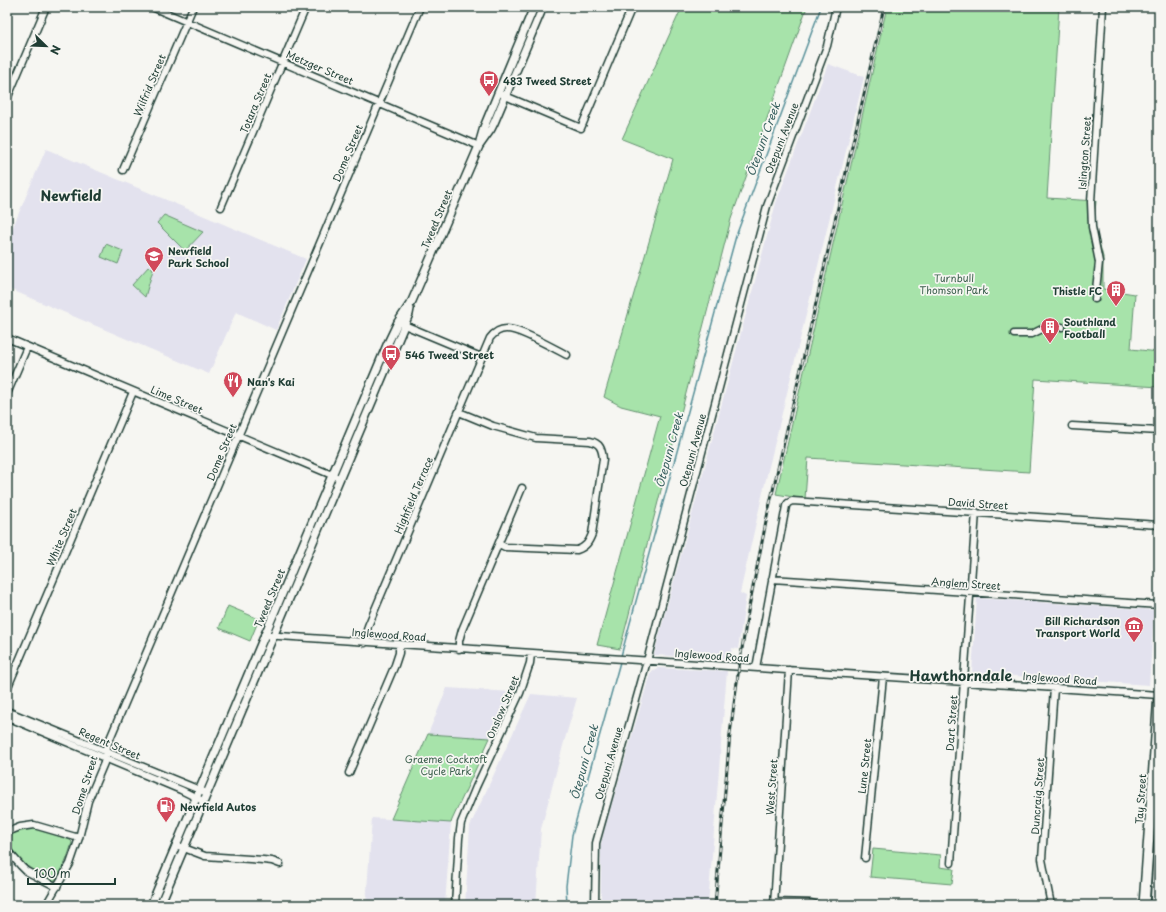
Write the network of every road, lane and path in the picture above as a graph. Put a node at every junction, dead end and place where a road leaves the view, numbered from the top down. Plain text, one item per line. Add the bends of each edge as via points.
1 (46, 7) edge
2 (152, 7) edge
3 (193, 7) edge
4 (306, 7) edge
5 (420, 7) edge
6 (534, 7) edge
7 (543, 7) edge
8 (632, 7) edge
9 (836, 7) edge
10 (1103, 7) edge
11 (186, 22) junction
12 (283, 62) junction
13 (498, 93) junction
14 (506, 96) junction
15 (7, 99) edge
16 (380, 103) junction
17 (480, 146) junction
18 (123, 170) dead end
19 (221, 207) dead end
20 (1095, 299) dead end
21 (401, 323) junction
22 (1062, 327) dead end
23 (1014, 334) dead end
24 (7, 338) edge
25 (27, 347) junction
26 (567, 355) dead end
27 (481, 357) junction
28 (133, 392) junction
29 (7, 394) edge
30 (459, 412) junction
31 (1072, 426) dead end
32 (1159, 431) edge
33 (238, 436) junction
34 (332, 475) junction
35 (339, 478) junction
36 (522, 488) dead end
37 (976, 512) junction
38 (1159, 524) edge
39 (499, 544) junction
40 (772, 579) junction
41 (970, 593) junction
42 (1159, 605) edge
43 (264, 636) junction
44 (272, 636) junction
45 (365, 643) junction
46 (399, 645) junction
47 (459, 649) junction
48 (530, 654) junction
49 (647, 661) junction
50 (756, 668) junction
51 (789, 670) junction
52 (883, 677) junction
53 (245, 681) junction
54 (964, 682) junction
55 (253, 684) junction
56 (1054, 688) junction
57 (7, 689) edge
58 (1159, 695) edge
59 (7, 711) edge
60 (7, 717) edge
61 (105, 755) junction
62 (350, 773) dead end
63 (199, 790) junction
64 (1155, 790) edge
65 (207, 793) junction
66 (196, 798) junction
67 (203, 801) junction
68 (7, 832) edge
69 (79, 838) junction
70 (1159, 844) edge
71 (176, 845) junction
72 (185, 848) junction
73 (7, 850) edge
74 (865, 858) dead end
75 (951, 863) dead end
76 (280, 864) dead end
77 (1146, 882) junction
78 (1156, 883) junction
79 (57, 887) junction
80 (774, 904) edge
81 (46, 905) edge
82 (151, 905) edge
83 (160, 905) edge
84 (454, 905) edge
85 (595, 905) edge
86 (819, 905) edge
87 (1051, 905) edge
88 (1144, 905) edge
89 (1155, 905) edge

1 - 15 street
2 - 11 street, Metzger Street
3 - 11 street, Wilfrid Street
4 - 12 street, Totara Street
5 - 16 street, Dome Street
6 - 13 main road, Tweed Street
7 - 14 main road, Tweed Street
8 - 14 street via 581,128
9 - 49 street, Otepuni Avenue via 827,46 767,206
10 - 20 street, Islington Street via 1091,202 1092,227 1099,262
11 - 12 street, Metzger Street
11 - 18 street, Wilfrid Street
12 - 16 street, Metzger Street
12 - 19 street, Totara Street
13 - 14 street
13 - 17 main road, Tweed Street via 484,127
14 - 17 main road, Tweed Street
16 - 17 street, Metzger Street
16 - 33 street, Dome Street
17 - 21 main road, Tweed Street via 412,301 409,314
21 - 27 street
21 - 34 main road, Tweed Street via 387,345
21 - 35 main road, Tweed Street
22 - 23 street via 1046,327 1032,334
24 - 25 street, Lime Street
25 - 28 street, Lime Street
25 - 29 street
26 - 27 street, Highfield Terrace via 518,331 505,329 494,333
27 - 30 street, Highfield Terrace
28 - 33 street, Lime Street
28 - 57 street, White Street
30 - 39 street via 493,426 532,437 594,442 602,451 592,534 583,548 577,550 505,547
30 - 45 street, Highfield Terrace via 368,626
31 - 32 street
33 - 34 street, Lime Street
33 - 61 street, Dome Street
34 - 35 street, Lime Street
34 - 43 main road, Tweed Street
35 - 44 main road, Tweed Street
36 - 39 street
37 - 38 street, David Street
37 - 40 street, David Street via 795,500 786,506
37 - 41 street, Dart Street
39 - 47 street via 462,630
40 - 41 street, Anglem Street
40 - 50 street
41 - 42 street, Anglem Street
41 - 54 street, Dart Street
43 - 44 street, Inglewood Road
43 - 53 main road, Tweed Street
44 - 45 street, Inglewood Road
44 - 55 main road, Tweed Street
45 - 46 street, Inglewood Road
46 - 47 street, Inglewood Road
46 - 62 street via 395,665
47 - 48 street, Inglewood Road
48 - 49 street, Inglewood Road
48 - 84 street, Onslow Street via 530,663 520,693 461,823
49 - 50 street, Inglewood Road
49 - 85 street, Otepuni Avenue via 596,843
50 - 51 street, Inglewood Road
51 - 52 street, Inglewood Road
51 - 80 street, West Street
52 - 54 street, Inglewood Road
52 - 74 street, Lune Street
53 - 55 main road
53 - 63 main road, Tweed Street
54 - 56 street, Inglewood Road
54 - 75 street, Dart Street
55 - 65 main road, Tweed Street
56 - 58 street, Inglewood Road
56 - 87 street, Duncraig Street via 1042,859
58 - 64 highway, Tay Street
59 - 61 street, Regent Street
60 - 61 street, Regent Street
61 - 63 street, Regent Street
61 - 66 street, Regent Street
61 - 69 street, Dome Street via 88,801
63 - 65 street, Regent Street
63 - 66 main road, Tweed Street
64 - 77 highway, Tay Street
65 - 67 main road, Tweed Street
66 - 67 street, Regent Street
66 - 71 main road, Tweed Street
67 - 72 main road, Tweed Street
68 - 69 street via 34,825
69 - 79 street, Dome Street via 70,864
70 - 78 highway
71 - 72 street
71 - 82 main road, Tweed Street
72 - 76 street via 205,856 272,861
72 - 83 main road, Tweed Street
73 - 79 street via 26,871
77 - 78 highway
77 - 88 highway, Tay Street
78 - 89 highway
79 - 81 street, Dome Street
80 - 86 street

